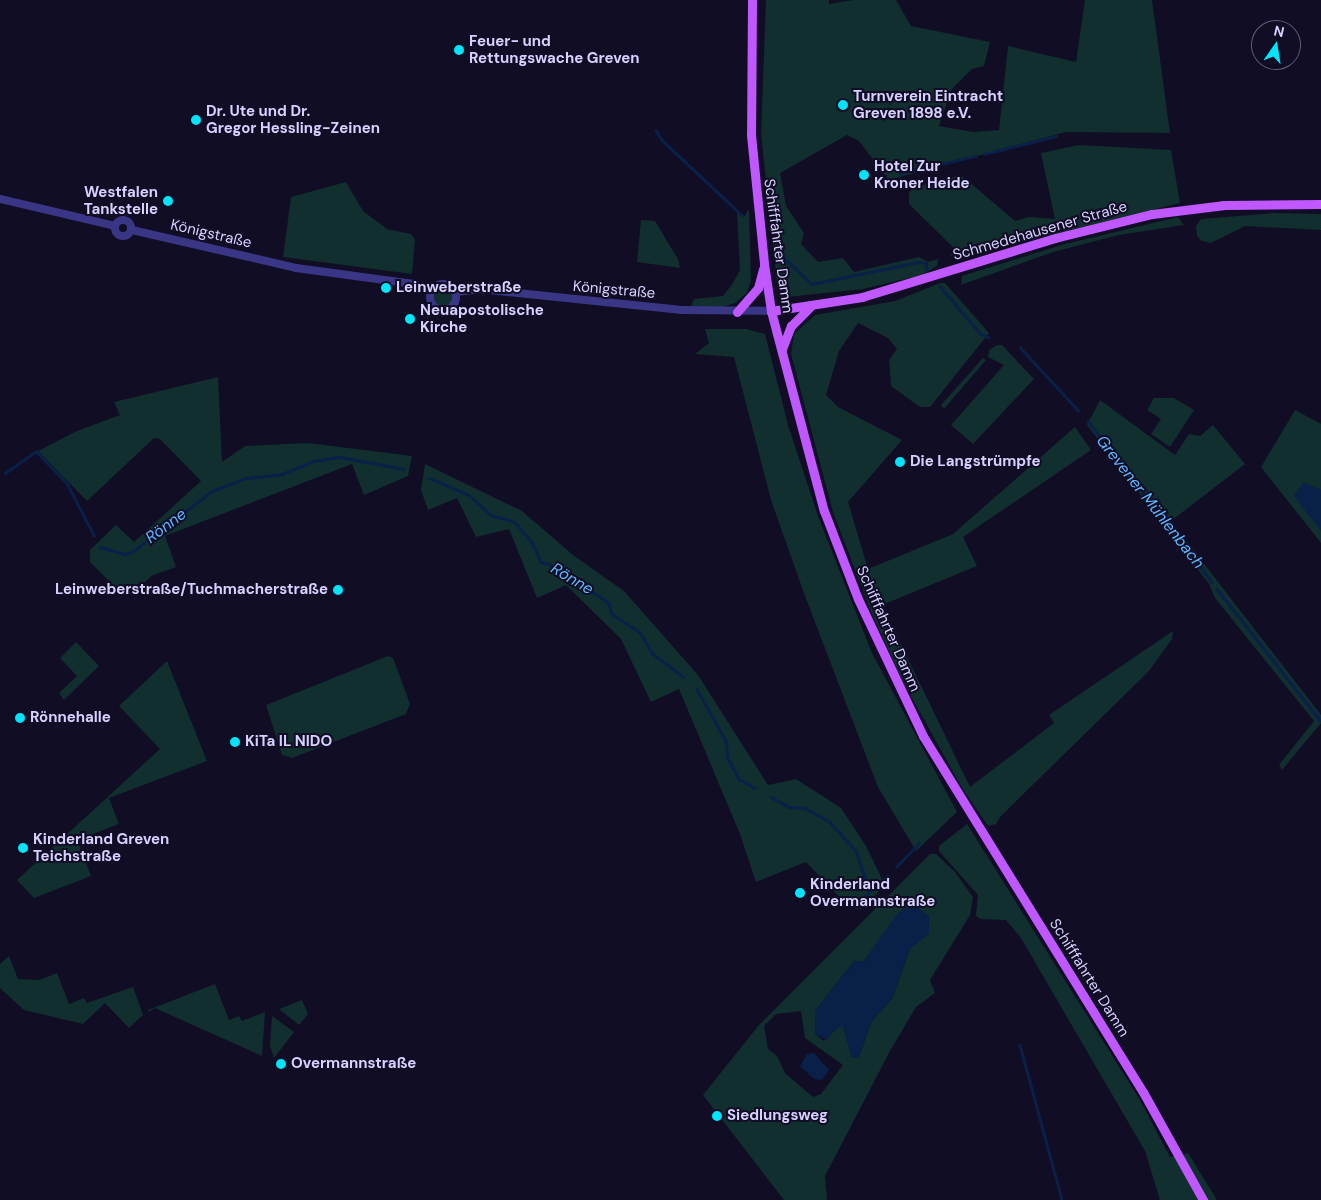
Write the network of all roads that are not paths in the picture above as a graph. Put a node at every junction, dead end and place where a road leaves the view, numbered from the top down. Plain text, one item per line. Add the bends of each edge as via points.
1 (752, 0) edge
2 (0, 198) edge
3 (1321, 204) edge
4 (764, 264) junction
5 (431, 291) junction
6 (456, 292) junction
7 (812, 306) junction
8 (771, 311) junction
9 (737, 312) junction
10 (782, 352) junction
11 (1203, 1200) edge

1 - 4 main road, Schifffahrter Damm via 751,135
2 - 5 street, Königstraße via 115,226 125,219 131,223 132,230 296,268 414,284
3 - 7 main road, Schmedehausener Straße via 1224,205 1129,219 1055,238 893,288
4 - 8 main road, Schifffahrter Damm
4 - 9 main road via 758,288
5 - 6 street, Königstraße via 444,284
5 - 6 street via 432,306 442,311 453,307
6 - 9 street, Königstraße via 480,290 652,308
7 - 8 main road, Schmedehausener Straße
7 - 10 main road via 791,326
8 - 9 street, Königstraße
8 - 10 main road, Schifffahrter Damm
10 - 11 main road, Schifffahrter Damm via 824,511 858,599 919,728 1143,1092

